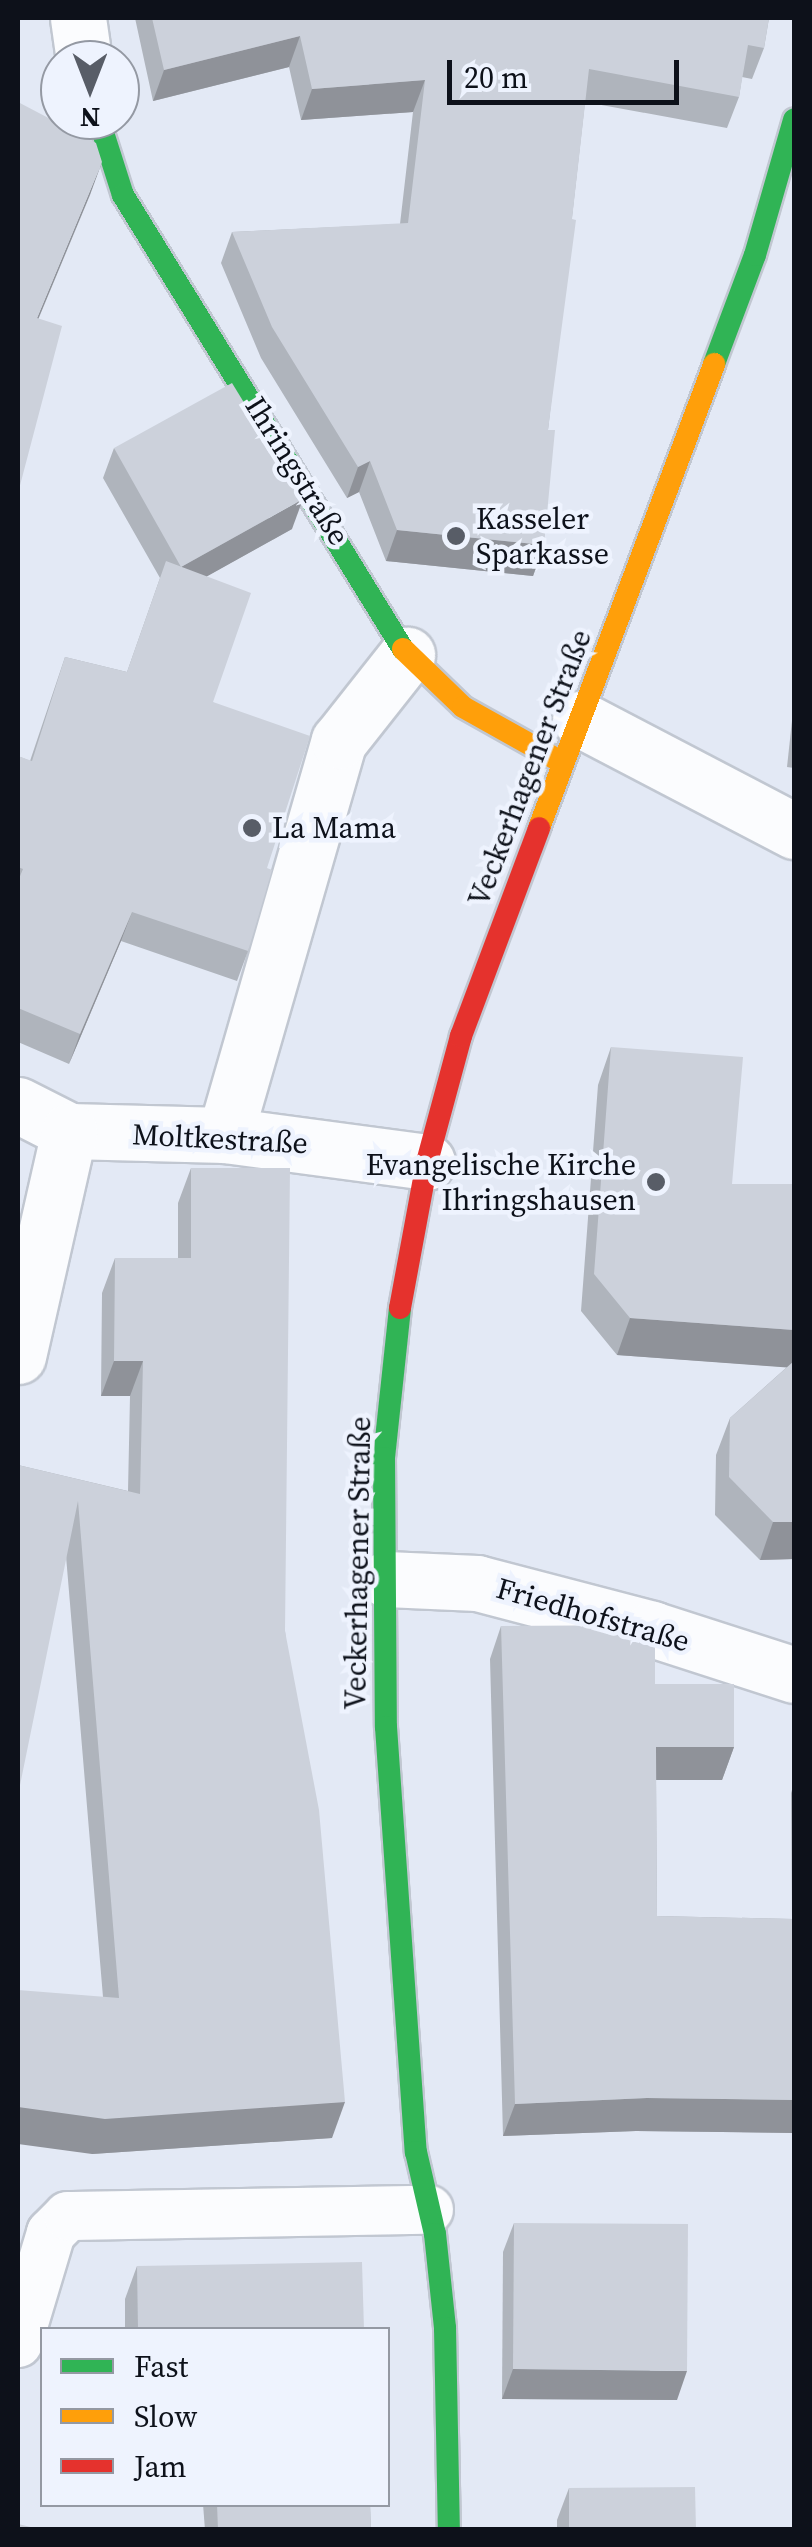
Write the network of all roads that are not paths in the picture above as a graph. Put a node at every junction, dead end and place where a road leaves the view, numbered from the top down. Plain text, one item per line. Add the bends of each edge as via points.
1 (106, 140) edge
2 (792, 143) edge
3 (407, 654) junction
4 (571, 741) junction
5 (794, 831) edge
6 (18, 1105) edge
7 (69, 1131) junction
8 (225, 1135) junction
9 (426, 1162) junction
10 (18, 1356) edge
11 (386, 1579) junction
12 (794, 1675) edge
13 (429, 2210) junction
14 (18, 2343) edge
15 (449, 2530) edge

1 - 3 street, Ihringstraße via 124,195
2 - 4 street, Veckerhagener Straße
3 - 4 street, Ihringstraße via 463,707
3 - 8 street via 339,741
4 - 5 street
4 - 9 street, Veckerhagener Straße via 461,1036
6 - 7 street, Moltkestraße
7 - 8 street, Moltkestraße
7 - 10 street
8 - 9 street, Moltkestraße
9 - 11 street, Veckerhagener Straße via 404,1274 384,1458
11 - 12 street, Friedhofstraße via 478,1583
11 - 13 street, Veckerhagener Straße via 386,1727 416,2152
13 - 14 lane via 68,2216 51,2233
13 - 15 street, Veckerhagener Straße via 445,2328

